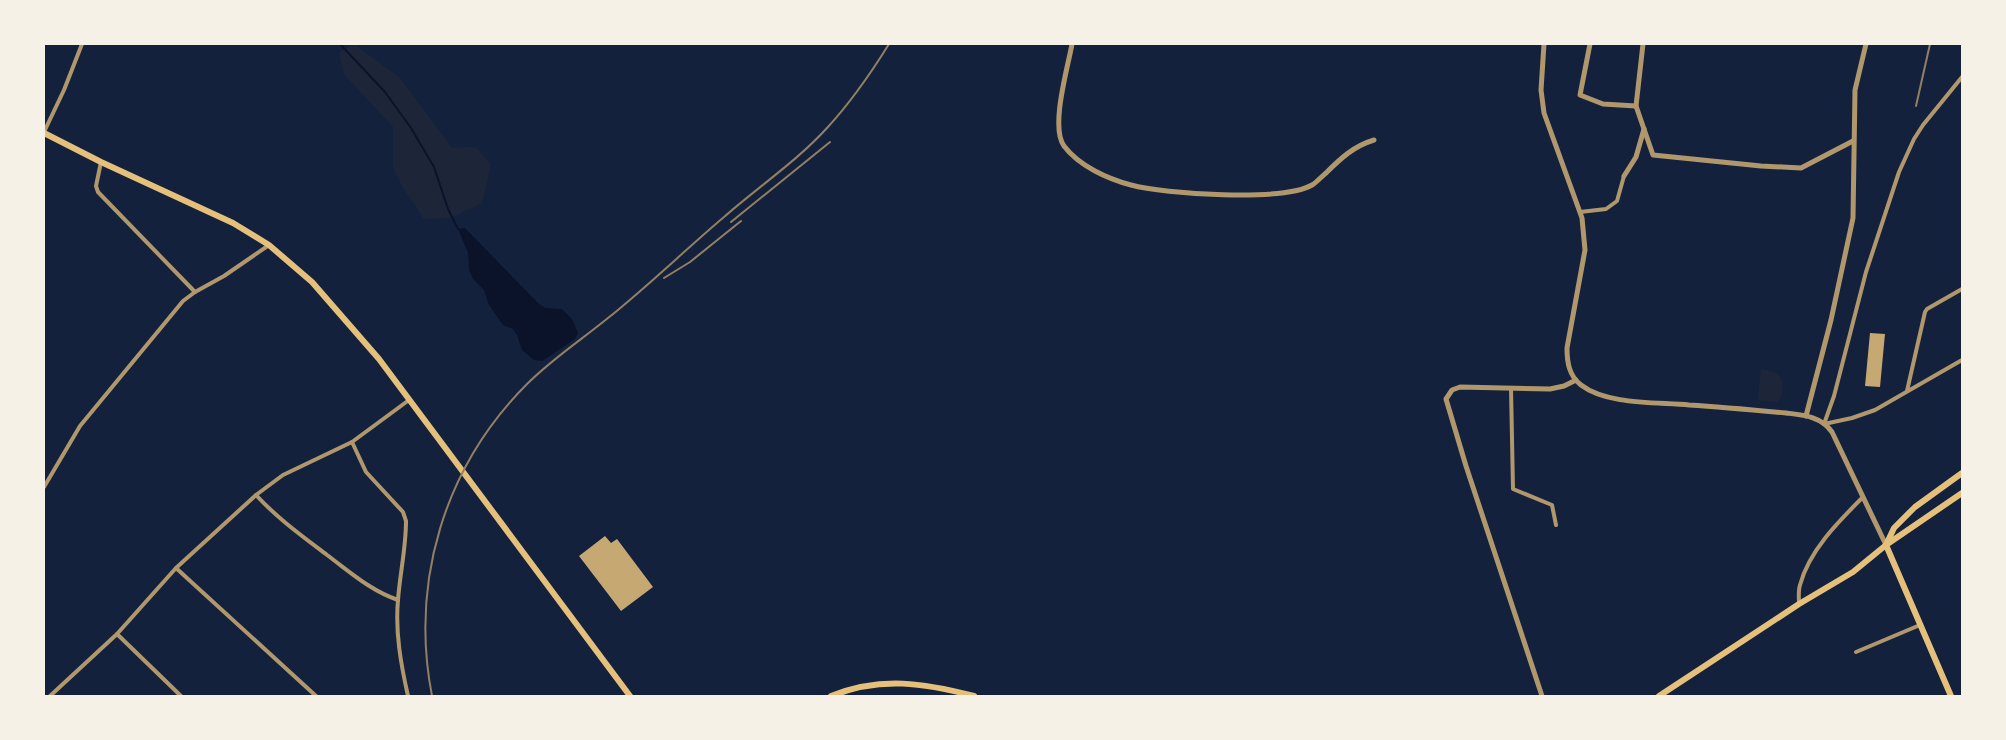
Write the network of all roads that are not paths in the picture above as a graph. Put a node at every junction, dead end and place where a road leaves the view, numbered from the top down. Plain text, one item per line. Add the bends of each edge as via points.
1 (82, 44) edge
2 (1072, 44) edge
3 (1544, 44) edge
4 (1590, 44) edge
5 (1644, 44) edge
6 (1866, 44) edge
7 (1962, 77) edge
8 (1636, 106) junction
9 (1644, 129) junction
10 (44, 133) edge
11 (1374, 140) dead end
12 (1853, 141) junction
13 (101, 162) junction
14 (1624, 176) joint
15 (1580, 212) junction
16 (269, 245) junction
17 (1962, 289) edge
18 (195, 292) junction
19 (1962, 360) edge
20 (1576, 380) junction
21 (1511, 388) junction
22 (1907, 392) junction
23 (410, 399) junction
24 (1806, 416) junction
25 (1824, 423) junction
26 (352, 442) junction
27 (1962, 473) edge
28 (44, 487) edge
29 (1962, 493) edge
30 (255, 495) junction
31 (1862, 498) junction
32 (1556, 525) dead end
33 (1886, 545) junction
34 (176, 568) junction
35 (398, 600) junction
36 (1799, 604) junction
37 (1921, 625) junction
38 (117, 634) junction
39 (1856, 652) dead end
40 (50, 696) edge
41 (181, 696) edge
42 (316, 696) edge
43 (408, 696) edge
44 (630, 696) edge
45 (831, 696) edge
46 (974, 696) edge
47 (1542, 696) edge
48 (1659, 696) edge
49 (1951, 696) edge

1 - 10 street
2 - 11 street via 1059,135 1064,146 1084,164 1132,186 1240,196 1298,190 1312,185 1359,144
3 - 15 street via 1544,113
4 - 8 street via 1580,95 1603,104
5 - 8 street
6 - 12 street via 1855,90
7 - 25 street via 1923,125 1899,172
8 - 9 street
9 - 12 street via 1653,155 1761,166 1801,168
9 - 14 street
10 - 13 main road
12 - 24 street via 1853,218
13 - 16 main road via 233,223
13 - 18 street via 98,192
14 - 15 street via 1617,201 1605,209
15 - 20 street via 1585,250 1567,348 1570,373
16 - 18 street
16 - 23 main road via 332,303
17 - 22 street via 1925,312
18 - 28 street via 183,301 80,426
19 - 22 street
20 - 21 street via 1550,388
20 - 24 street via 1591,391 1620,399
21 - 32 street via 1513,489 1552,505
21 - 47 street via 1460,387 1448,395 1448,406
22 - 25 street via 1875,410
23 - 26 street
23 - 44 main road
24 - 25 street
25 - 31 street via 1844,454
26 - 30 street via 283,475
26 - 35 street via 366,472 403,512 406,521
27 - 33 main road via 1915,507 1894,528
29 - 33 main road
30 - 34 street
30 - 35 street via 287,525 368,586
31 - 33 street
31 - 36 street via 1813,555 1800,586
33 - 36 main road via 1853,572
33 - 37 main road
34 - 38 street
34 - 42 street
35 - 43 street via 399,648
36 - 48 main road
37 - 39 street
37 - 49 main road
38 - 40 street
38 - 41 street
45 - 46 main road via 853,688 899,682

